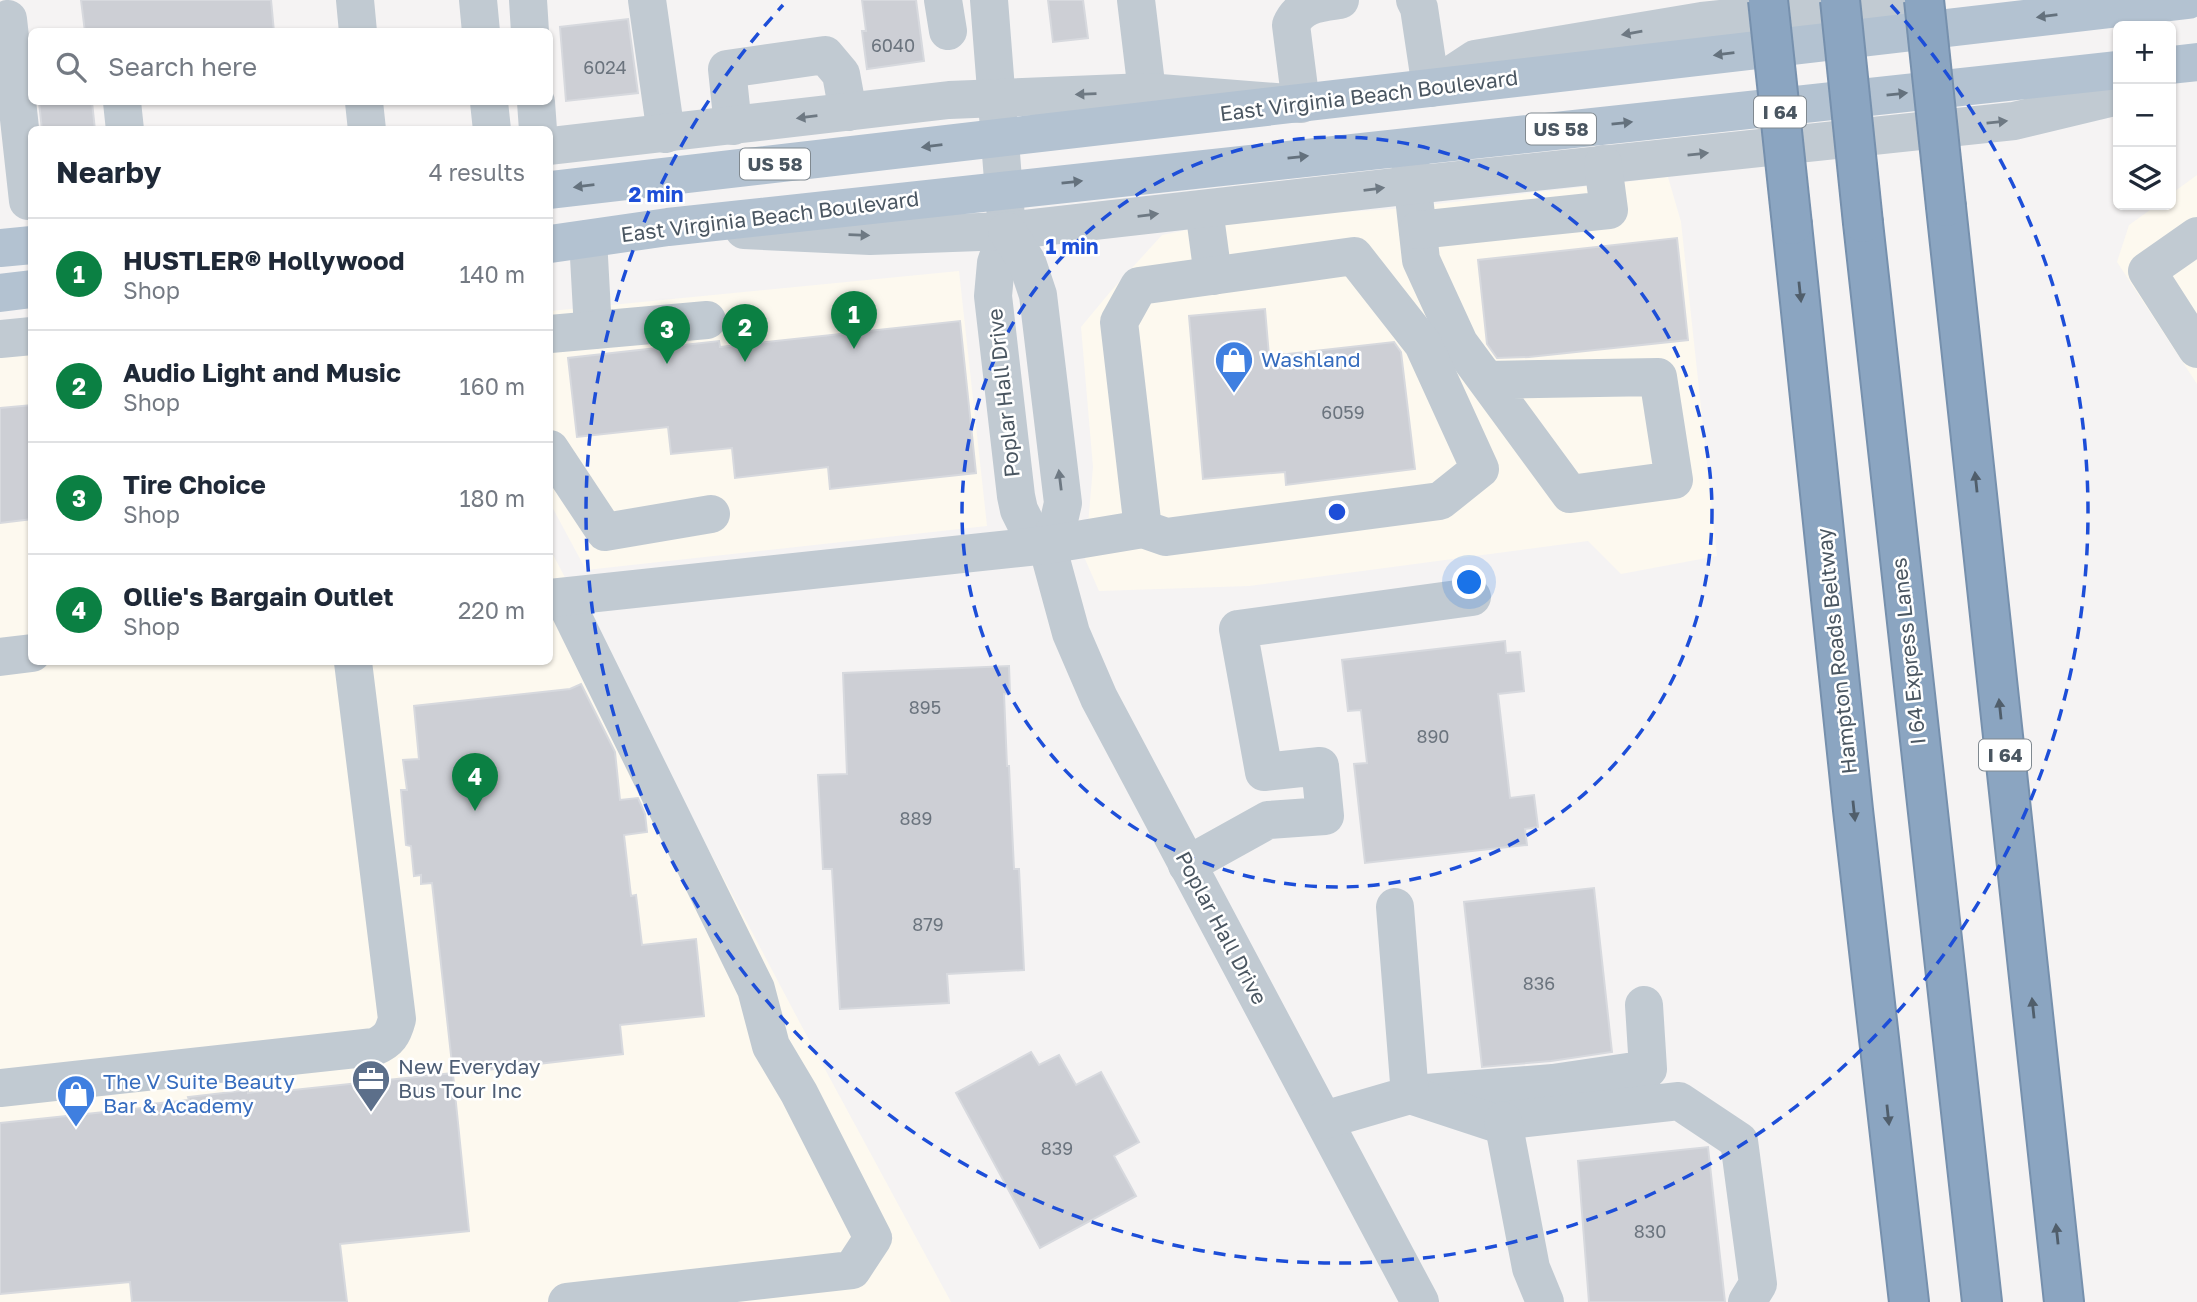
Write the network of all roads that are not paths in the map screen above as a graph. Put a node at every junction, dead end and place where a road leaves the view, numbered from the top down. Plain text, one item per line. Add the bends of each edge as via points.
1 (355, 0) edge
2 (478, 0) edge
3 (528, 0) edge
4 (647, 0) edge
5 (989, 0) edge
6 (1136, 0) edge
7 (1340, 0) edge
8 (1415, 0) edge
9 (1768, 0) edge
10 (1840, 0) edge
11 (1895, 0) edge
12 (1924, 0) edge
13 (2188, 0) edge
14 (8, 19) dead end
15 (358, 28) edge
16 (481, 28) edge
17 (530, 28) edge
18 (2197, 62) edge
19 (2176, 64) edge
20 (2113, 71) edge
21 (2197, 72) edge
22 (2176, 78) edge
23 (1431, 88) junction
24 (1147, 92) junction
25 (997, 97) junction
26 (2113, 97) edge
27 (1301, 104) junction
28 (122, 105) edge
29 (364, 105) edge
30 (489, 105) edge
31 (536, 105) edge
32 (848, 112) junction
33 (733, 125) junction
34 (125, 126) edge
35 (367, 126) edge
36 (492, 126) edge
37 (538, 126) edge
38 (666, 134) junction
39 (1000, 139) junction
40 (1408, 145) junction
41 (553, 146) edge
42 (27, 152) edge
43 (1603, 164) junction
44 (1413, 185) junction
45 (553, 190) edge
46 (1004, 190) junction
47 (20, 202) edge
48 (1204, 209) junction
49 (668, 226) junction
50 (1418, 230) junction
51 (1007, 231) junction
52 (2197, 236) edge
53 (561, 243) edge
54 (28, 245) edge
55 (0, 248) edge
56 (1428, 274) junction
57 (1213, 276) junction
58 (28, 290) edge
59 (0, 293) edge
60 (1385, 295) junction
61 (707, 320) dead end
62 (593, 330) junction
63 (553, 334) edge
64 (28, 336) edge
65 (0, 339) edge
66 (2197, 349) edge
67 (1486, 380) junction
68 (553, 454) edge
69 (711, 513) dead end
70 (1143, 529) junction
71 (605, 533) junction
72 (1047, 545) junction
73 (632, 589) junction
74 (1472, 597) dead end
75 (556, 598) edge
76 (28, 654) edge
77 (0, 657) edge
78 (353, 665) edge
79 (1264, 772) junction
80 (1268, 820) junction
81 (1187, 865) junction
82 (1395, 907) dead end
83 (1644, 1005) dead end
84 (0, 1088) edge
85 (1410, 1095) junction
86 (1324, 1120) junction
87 (1503, 1121) junction
88 (567, 1302) edge
89 (1420, 1302) edge
90 (1545, 1302) edge
91 (1746, 1302) edge
92 (1909, 1302) edge
93 (1982, 1302) edge
94 (2064, 1302) edge

1 - 15 street
2 - 16 street
3 - 17 street
4 - 38 street
5 - 25 street, Poplar Hall Drive
6 - 24 street
7 - 27 street via 1304,7 1291,25
8 - 23 street
9 -> 92 highway, Hampton Roads Beltway / I 64, bridge
10 - 93 highway, I 64 Express Lanes, bridge
11 -> 23 street via 1702,21 1475,59
94 -> 12 highway, I 64, bridge
13 -> 23 main road, East Virginia Beach Boulevard / US 58
14 - 42 street
18 - 19 main road
40 -> 20 main road, East Virginia Beach Boulevard / US 58
21 - 22 street
23 - 27 main road, East Virginia Beach Boulevard / US 58
24 -> 25 street
24 - 27 street
25 - 32 street
25 - 39 street, Poplar Hall Drive
43 -> 26 street via 2014,121
27 - 39 main road, East Virginia Beach Boulevard / US 58
28 - 34 street
29 - 35 street
30 - 36 street
31 - 37 street
32 -> 33 street
32 - 33 street via 841,74 825,55 727,69
33 - 38 street
38 - 41 street
39 -> 45 main road, East Virginia Beach Boulevard / US 58
39 - 46 street, Poplar Hall Drive
40 - 44 street
46 -> 40 main road, East Virginia Beach Boulevard / US 58
42 - 47 street
43 - 44 street
43 - 50 street via 1609,210
48 -> 44 street
44 - 50 street
46 - 49 main road, East Virginia Beach Boulevard / US 58
46 - 51 street, Poplar Hall Drive
51 -> 48 street
48 - 57 street
49 -> 51 street via 870,236
49 - 53 main road, East Virginia Beach Boulevard / US 58
50 - 56 street via 1421,260
51 - 72 street, Poplar Hall Drive via 996,263 993,296 1016,496 1027,526
52 - 66 street via 2147,271
53 - 62 street
54 - 55 main road
56 - 60 street
56 - 67 street via 1459,343
57 - 60 street via 1354,256
57 - 70 street via 1139,286 1119,322
58 - 59 main road
60 - 70 street via 1423,344 1480,469 1440,502 1166,537
61 - 62 street
62 - 63 street
64 - 65 street
67 - 67 street via 1570,495 1674,480 1658,377
68 - 71 street
69 - 71 street
70 - 72 street
71 - 73 street
72 - 73 street
72 - 81 street, Poplar Hall Drive via 1071,633 1099,698
73 - 75 street
74 - 79 street via 1238,629
75 - 88 street via 756,989 771,1046 873,1238 852,1270
76 - 77 street
78 - 84 street via 397,1019 386,1043
79 - 80 street
79 - 80 street via 1321,766 1325,816
80 - 81 street
81 - 86 street, Poplar Hall Drive
82 - 85 street
83 - 85 street via 1648,1069 1553,1083
85 - 86 street
85 - 87 street via 1492,1122
86 - 89 street, Poplar Hall Drive
87 - 90 street via 1531,1268
87 - 91 street via 1679,1101 1739,1141 1758,1284

